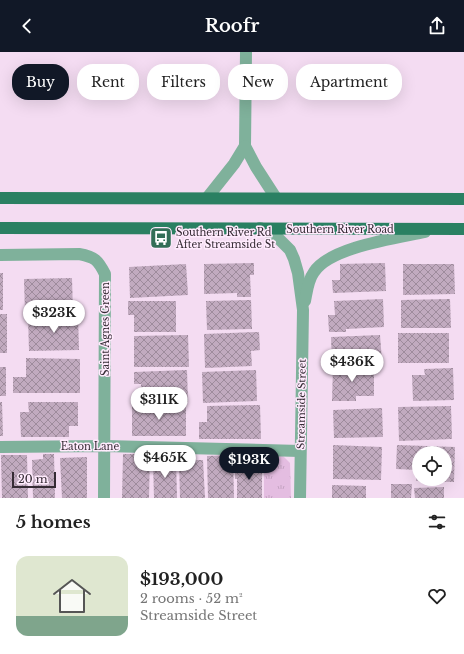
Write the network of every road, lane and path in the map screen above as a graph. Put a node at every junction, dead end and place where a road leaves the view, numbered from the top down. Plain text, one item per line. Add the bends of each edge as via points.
1 (246, 52) edge
2 (245, 146) junction
3 (0, 198) edge
4 (207, 198) junction
5 (276, 198) junction
6 (464, 199) edge
7 (0, 228) edge
8 (260, 228) junction
9 (436, 229) junction
10 (464, 229) edge
11 (0, 255) edge
12 (303, 310) junction
13 (105, 446) junction
14 (0, 447) edge
15 (300, 451) junction
16 (104, 498) edge
17 (300, 498) edge

1 - 2 street
2 - 4 street
2 - 5 street
3 - 4 main road
4 - 5 main road
5 - 6 main road
7 - 8 main road, Southern River Road
8 - 9 main road, Southern River Road
8 - 12 street, Streamside Street via 275,236 290,250 298,273
9 - 10 main road, Southern River Road
9 - 12 street, Streamside Street via 367,244 325,261 314,270 310,278
11 - 13 street, Saint Agnes Green via 79,254 90,256 100,263 105,274
12 - 15 street, Streamside Street
13 - 14 street, Eaton Lane
13 - 15 street, Eaton Lane
13 - 16 street, Saint Agnes Green
15 - 17 street, Streamside Street

